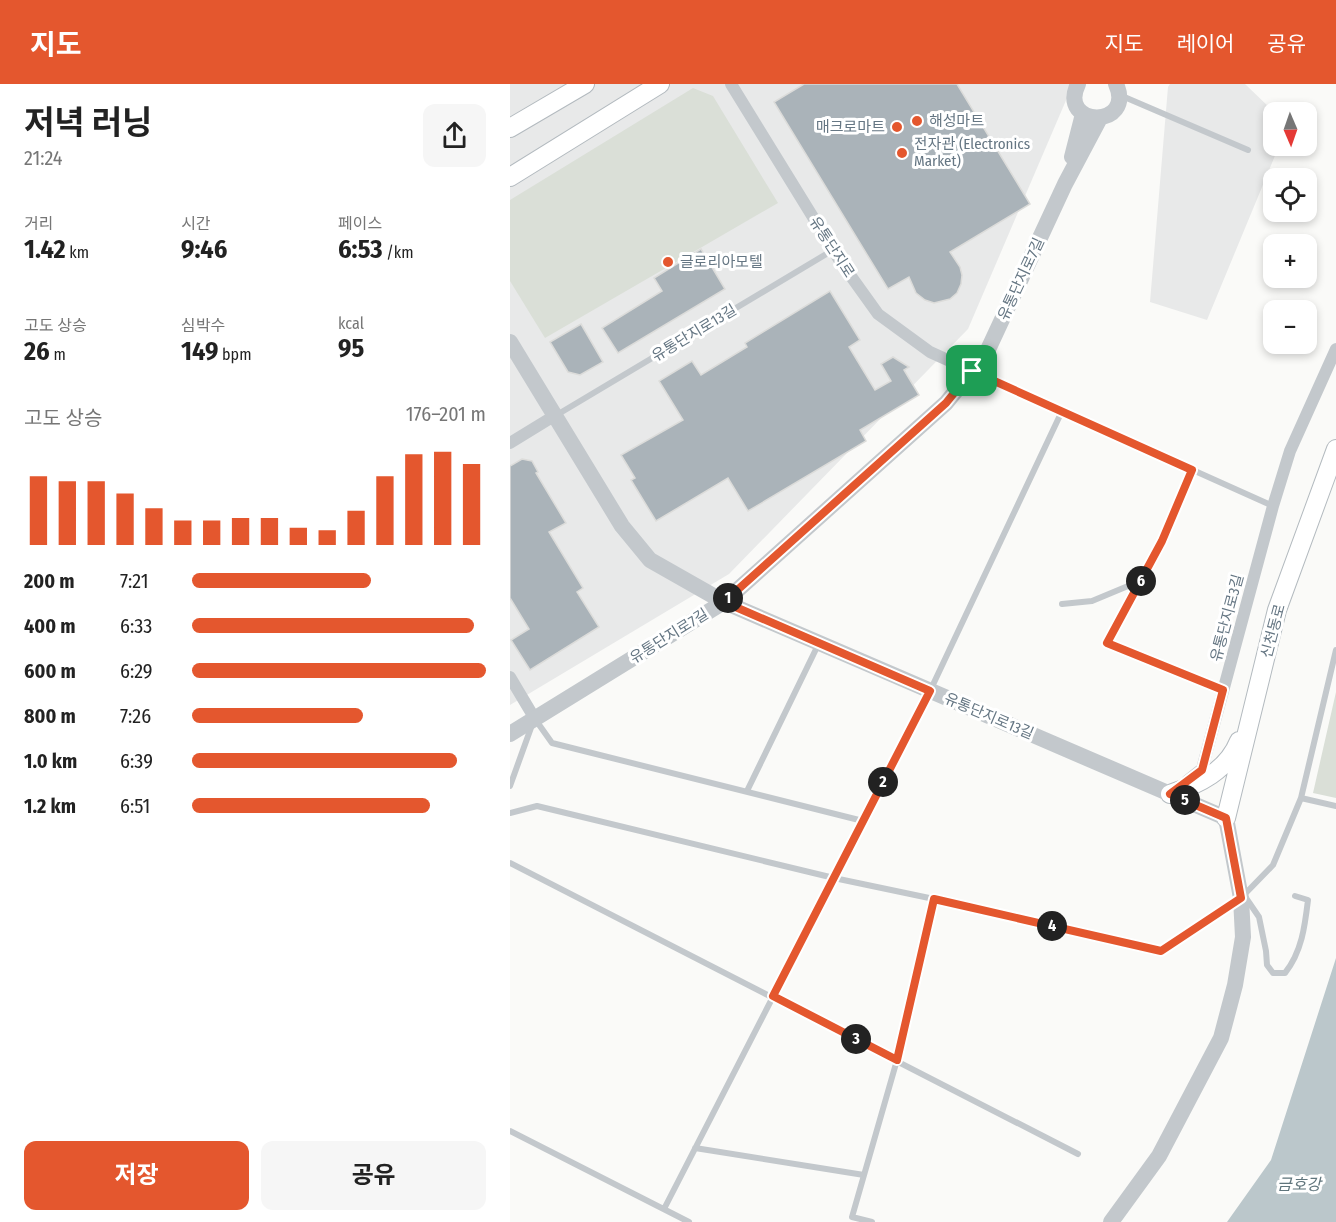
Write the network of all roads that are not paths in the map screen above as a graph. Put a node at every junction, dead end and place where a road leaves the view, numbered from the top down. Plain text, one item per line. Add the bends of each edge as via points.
1 (585, 84) edge
2 (660, 84) edge
3 (731, 84) edge
4 (1074, 87) edge
5 (1118, 88) edge
6 (1083, 114) junction
7 (1101, 118) junction
8 (510, 128) edge
9 (1248, 150) dead end
10 (510, 177) edge
11 (1065, 184) junction
12 (833, 250) junction
13 (510, 342) edge
14 (1336, 349) edge
15 (972, 371) junction
16 (1062, 411) junction
17 (555, 416) junction
18 (510, 443) edge
19 (1336, 449) edge
20 (1192, 470) junction
21 (1273, 506) junction
22 (1141, 581) junction
23 (724, 602) junction
24 (1062, 604) dead end
25 (819, 643) junction
26 (1336, 650) edge
27 (510, 677) edge
28 (1223, 690) junction
29 (930, 691) junction
30 (1254, 706) junction
31 (535, 719) junction
32 (510, 734) edge
33 (510, 786) edge
34 (747, 792) junction
35 (1170, 794) junction
36 (1301, 798) junction
37 (1336, 806) edge
38 (510, 813) edge
39 (1226, 818) junction
40 (863, 820) junction
41 (510, 863) edge
42 (834, 878) junction
43 (1294, 896) dead end
44 (1241, 898) junction
45 (934, 899) junction
46 (773, 996) junction
47 (897, 1060) junction
48 (510, 1131) edge
49 (695, 1148) junction
50 (1078, 1154) dead end
51 (864, 1175) junction
52 (664, 1209) junction
53 (689, 1222) edge
54 (872, 1222) edge
55 (1111, 1222) edge

1 - 8 main road
2 - 10 main road
3 - 12 street, 유통단지로
4 - 6 street via 1075,104
5 - 7 street via 1117,106
5 - 9 lane
6 - 7 street
6 - 11 street
7 - 11 street
11 - 15 street, 유통단지로7길 via 986,354
12 - 15 street, 유통단지로 via 878,314 930,352
12 - 17 lane, 유통단지로13길
13 - 17 street, 유통단지로13길
14 - 21 street, 유통단지로3길 via 1290,451
15 - 16 lane
15 - 23 street, 유통단지로7길 via 946,403
16 - 20 lane
16 - 29 lane
17 - 18 street
17 - 23 street, 유통단지로13길 via 622,526 650,560
19 - 30 main road, 신천동로 via 1277,610
20 - 21 lane
20 - 22 lane
21 - 28 street, 유통단지로3길
22 - 24 lane via 1092,601
22 - 28 lane via 1107,643
23 - 25 street, 유통단지로13길
23 - 31 street, 유통단지로7길
25 - 29 street, 유통단지로13길
25 - 34 lane
26 - 36 lane
27 - 31 street
28 - 35 street, 유통단지로3길 via 1202,770
29 - 35 street, 유통단지로13길
29 - 40 lane
30 - 35 main road via 1234,754 1220,770 1194,786
30 - 39 main road, 신천동로
31 - 32 street, 유통단지로7길
31 - 33 lane
31 - 34 lane via 552,742
34 - 40 lane
35 - 39 street, 유통단지로13길
36 - 37 lane
36 - 44 lane via 1274,865
38 - 42 lane via 537,806
39 - 44 street
40 - 42 lane
41 - 46 lane
42 - 45 lane
42 - 46 lane
43 - 44 lane via 1308,900 1296,960 1286,973 1273,973 1267,965 1259,917 1246,898
44 - 45 lane via 1161,951
44 - 55 street via 1243,937 1221,1038 1160,1156
45 - 47 lane
46 - 47 lane
46 - 49 lane
47 - 50 lane
47 - 51 lane
48 - 52 lane
49 - 51 lane
49 - 52 lane
51 - 54 lane via 852,1217
52 - 53 lane

